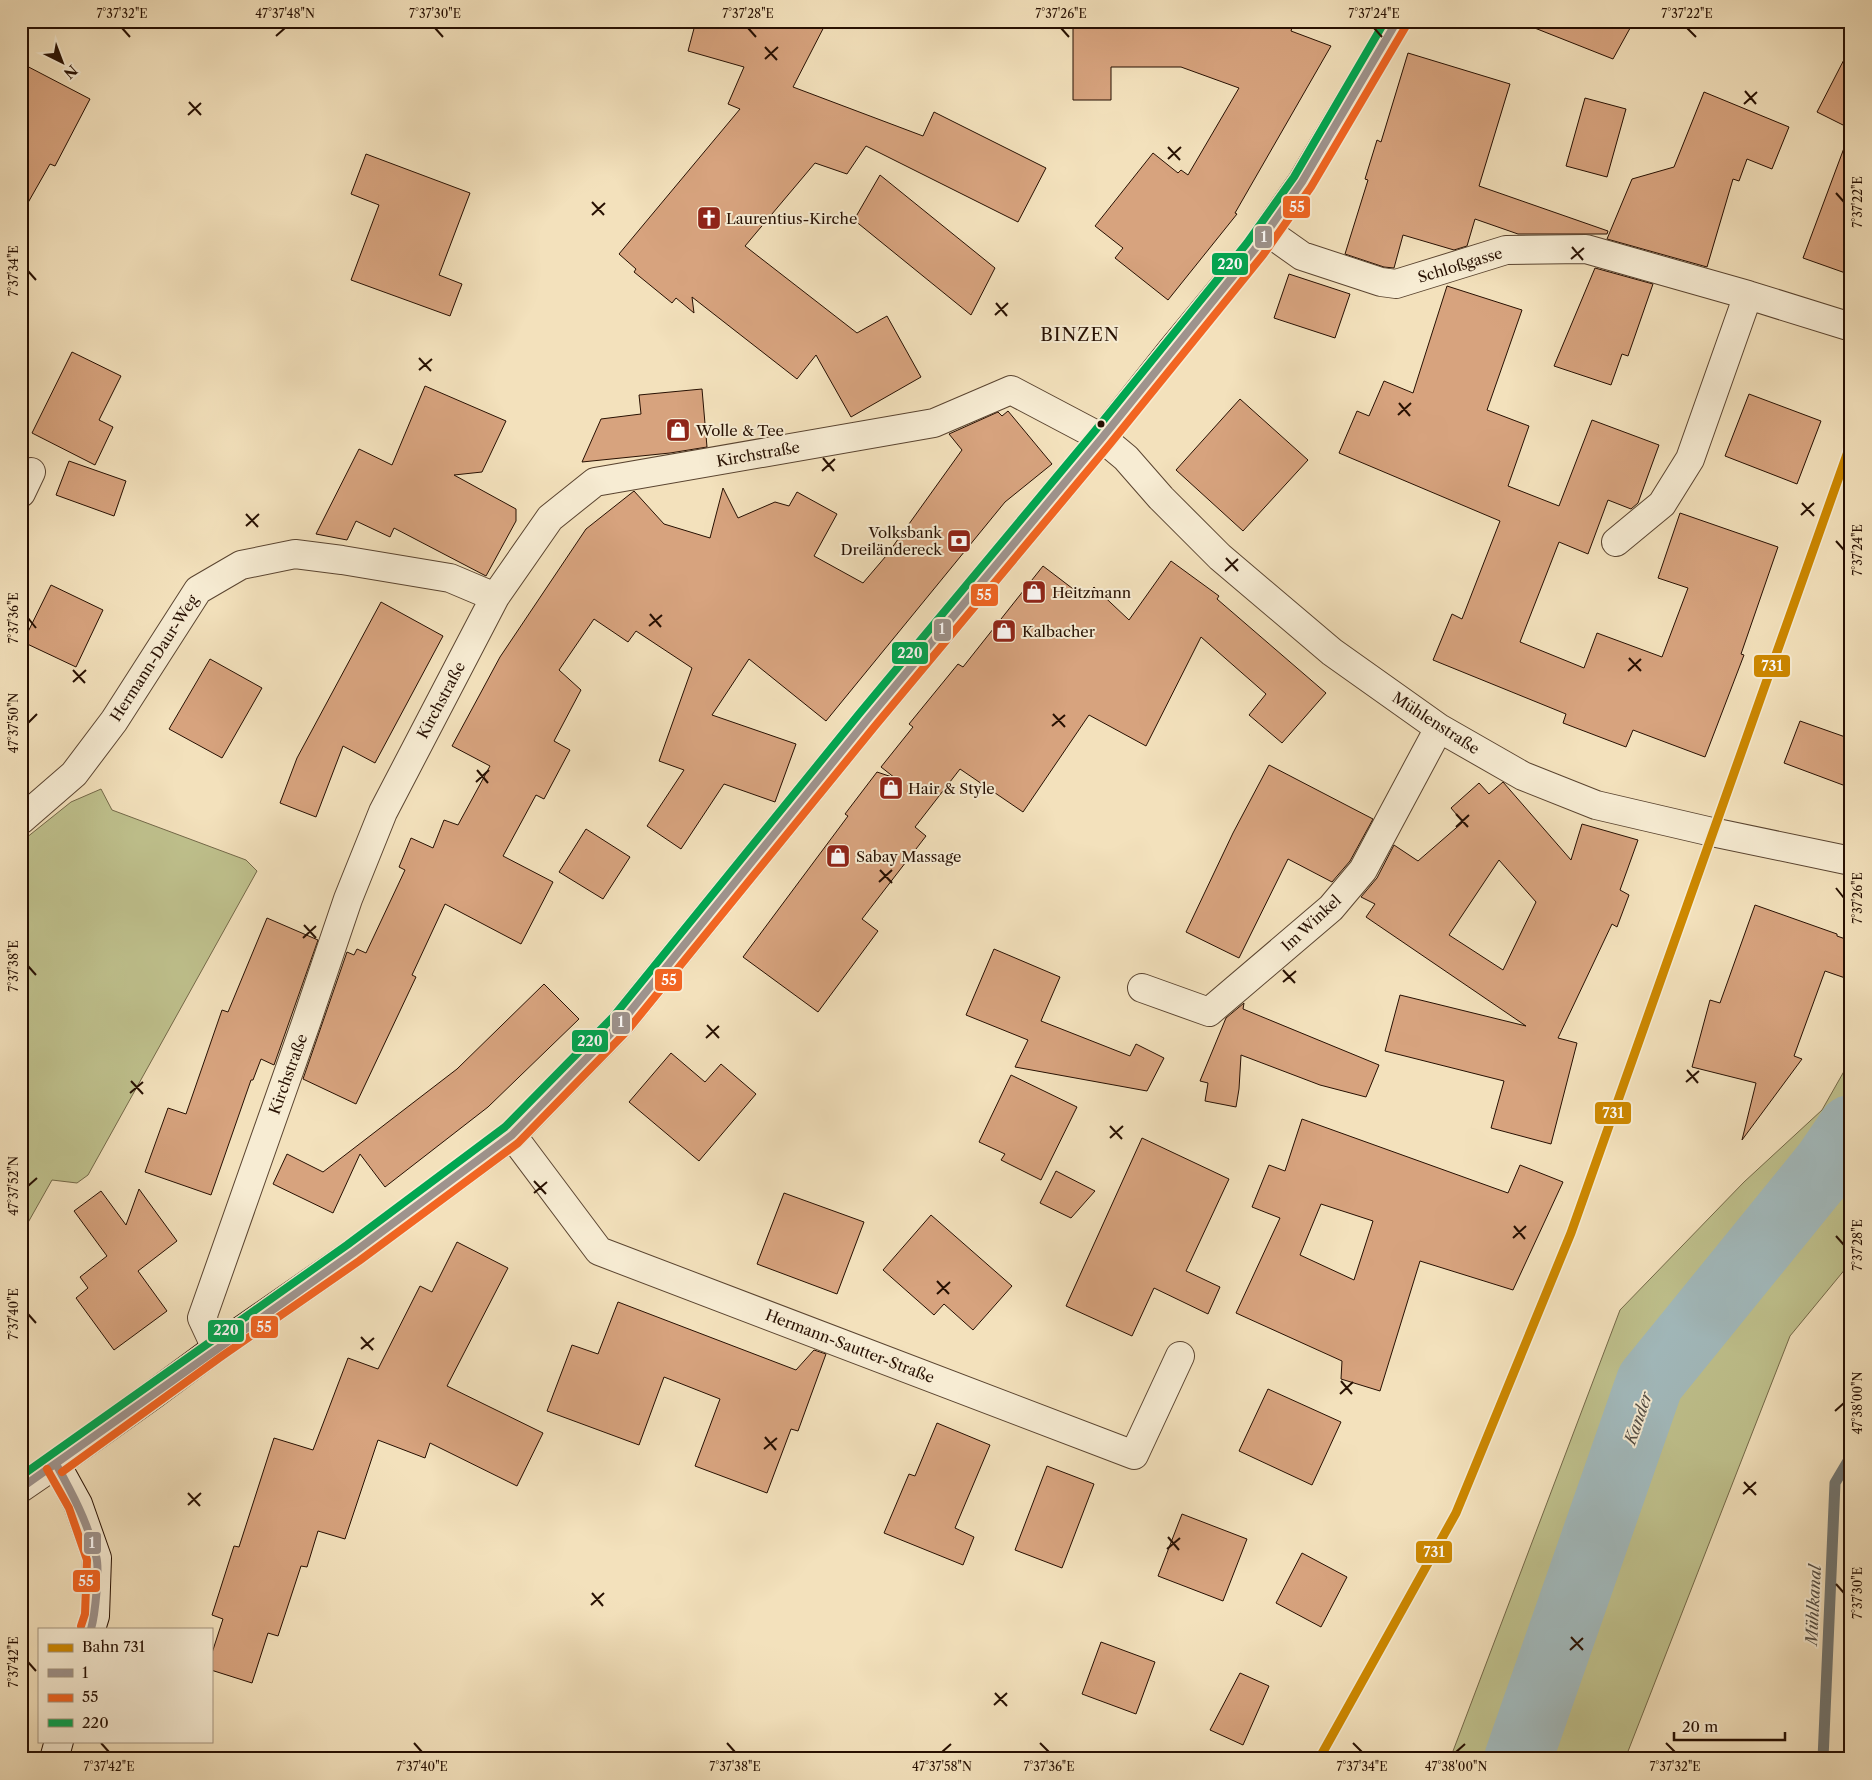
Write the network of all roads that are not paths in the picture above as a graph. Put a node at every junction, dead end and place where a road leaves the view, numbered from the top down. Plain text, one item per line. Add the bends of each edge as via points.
1 (1397, 21) edge
2 (1268, 232) junction
3 (1748, 295) junction
4 (1851, 327) edge
5 (1011, 390) joint
6 (1102, 438) junction
7 (1616, 542) dead end
8 (495, 598) junction
9 (1439, 728) junction
10 (21, 820) edge
11 (1851, 861) edge
12 (1142, 988) dead end
13 (512, 1135) junction
14 (216, 1348) junction
15 (1180, 1356) dead end
16 (56, 1464) junction
17 (21, 1488) edge
18 (91, 1628) edge
19 (59, 1742) edge
20 (54, 1759) edge

1 - 2 street via 1302,182
2 - 3 street, Schloßgasse via 1302,256 1388,283 1396,284 1506,250 1586,249
2 - 6 street
3 - 4 street, Schloßgasse
3 - 7 street via 1690,459 1662,504
5 - 6 street, Mühlenstraße
5 - 8 street, Kirchstraße via 934,423 595,482 550,518
6 - 9 street, Mühlenstraße via 1126,458 1189,528 1220,557 1332,652
6 - 13 street via 620,1024
8 - 10 street, Hermann-Daur-Weg via 450,578 342,560 295,554 242,565 198,590 114,721 74,774
8 - 14 street, Kirchstraße via 383,812 348,899 202,1318
9 - 11 street, Mühlenstraße via 1523,776 1596,805
9 - 12 street, Im Winkel via 1363,870 1331,908 1209,1012
13 - 14 street
13 - 15 street, Hermann-Sautter-Straße via 599,1251 1134,1455
14 - 16 street
16 - 17 street
16 - 18 street via 78,1504 97,1558 95,1616
19 - 20 street

